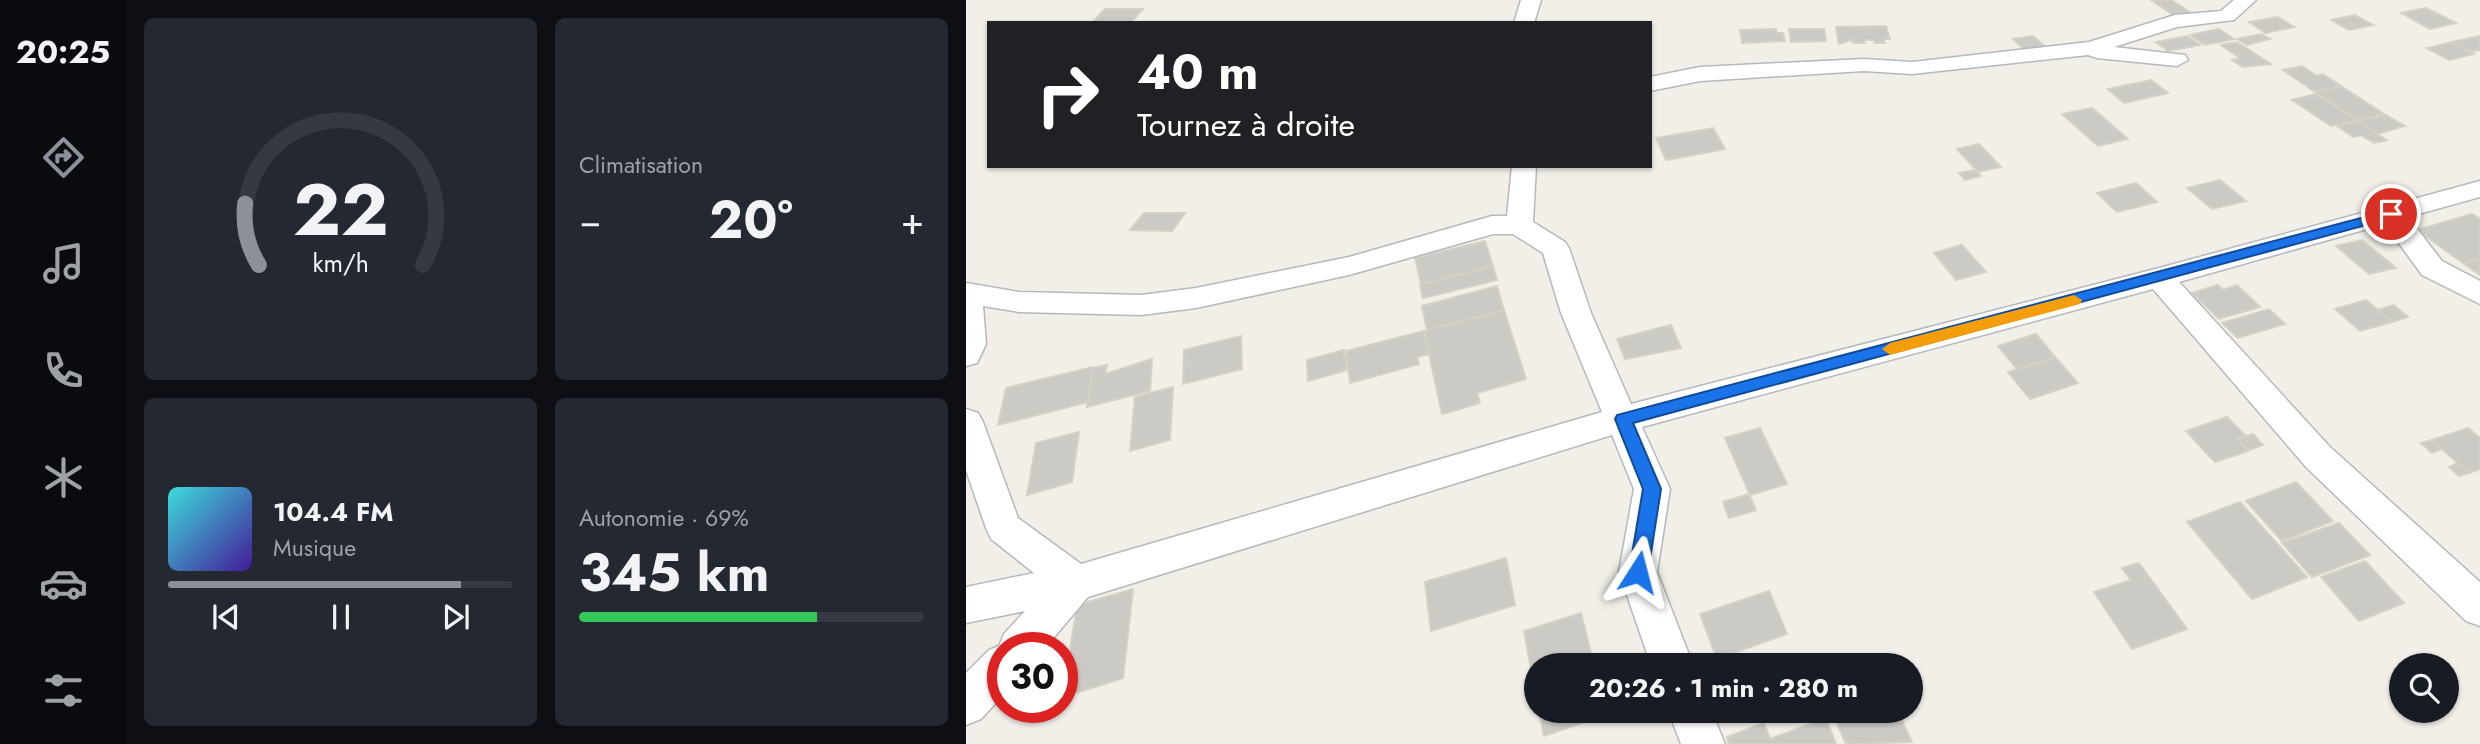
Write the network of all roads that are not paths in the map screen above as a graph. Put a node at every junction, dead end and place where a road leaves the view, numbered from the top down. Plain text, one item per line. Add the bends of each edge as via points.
1 (1531, 0) edge
2 (2246, 0) edge
3 (1525, 21) edge
4 (2067, 51) junction
5 (2178, 60) dead end
6 (1652, 84) edge
7 (1524, 168) edge
8 (2480, 188) edge
9 (2391, 214) junction
10 (1519, 225) junction
11 (2159, 278) junction
12 (967, 293) edge
13 (2480, 294) edge
14 (966, 355) edge
15 (1623, 419) junction
16 (966, 422) edge
17 (1076, 583) junction
18 (966, 605) edge
19 (2480, 608) edge
20 (1032, 632) edge
21 (1668, 653) edge
22 (987, 681) edge
23 (966, 704) edge
24 (1694, 723) edge
25 (1703, 744) edge

1 - 3 street
2 - 4 street via 2227,16 2175,21 2091,48
4 - 5 street
4 - 6 street via 1912,68 1864,65 1700,74
7 - 10 street
8 - 9 street
9 - 11 street
9 - 13 street via 2432,268
10 - 12 street via 1492,225 1349,266 1141,306 1019,302
10 - 15 street via 1555,248 1576,313
11 - 15 street
11 - 19 street via 2318,457
12 - 14 street via 971,344
15 - 17 street
15 - 21 street via 1652,489 1638,572
16 - 17 street via 1004,528
17 - 18 street
17 - 20 street
22 - 23 street
24 - 25 street

